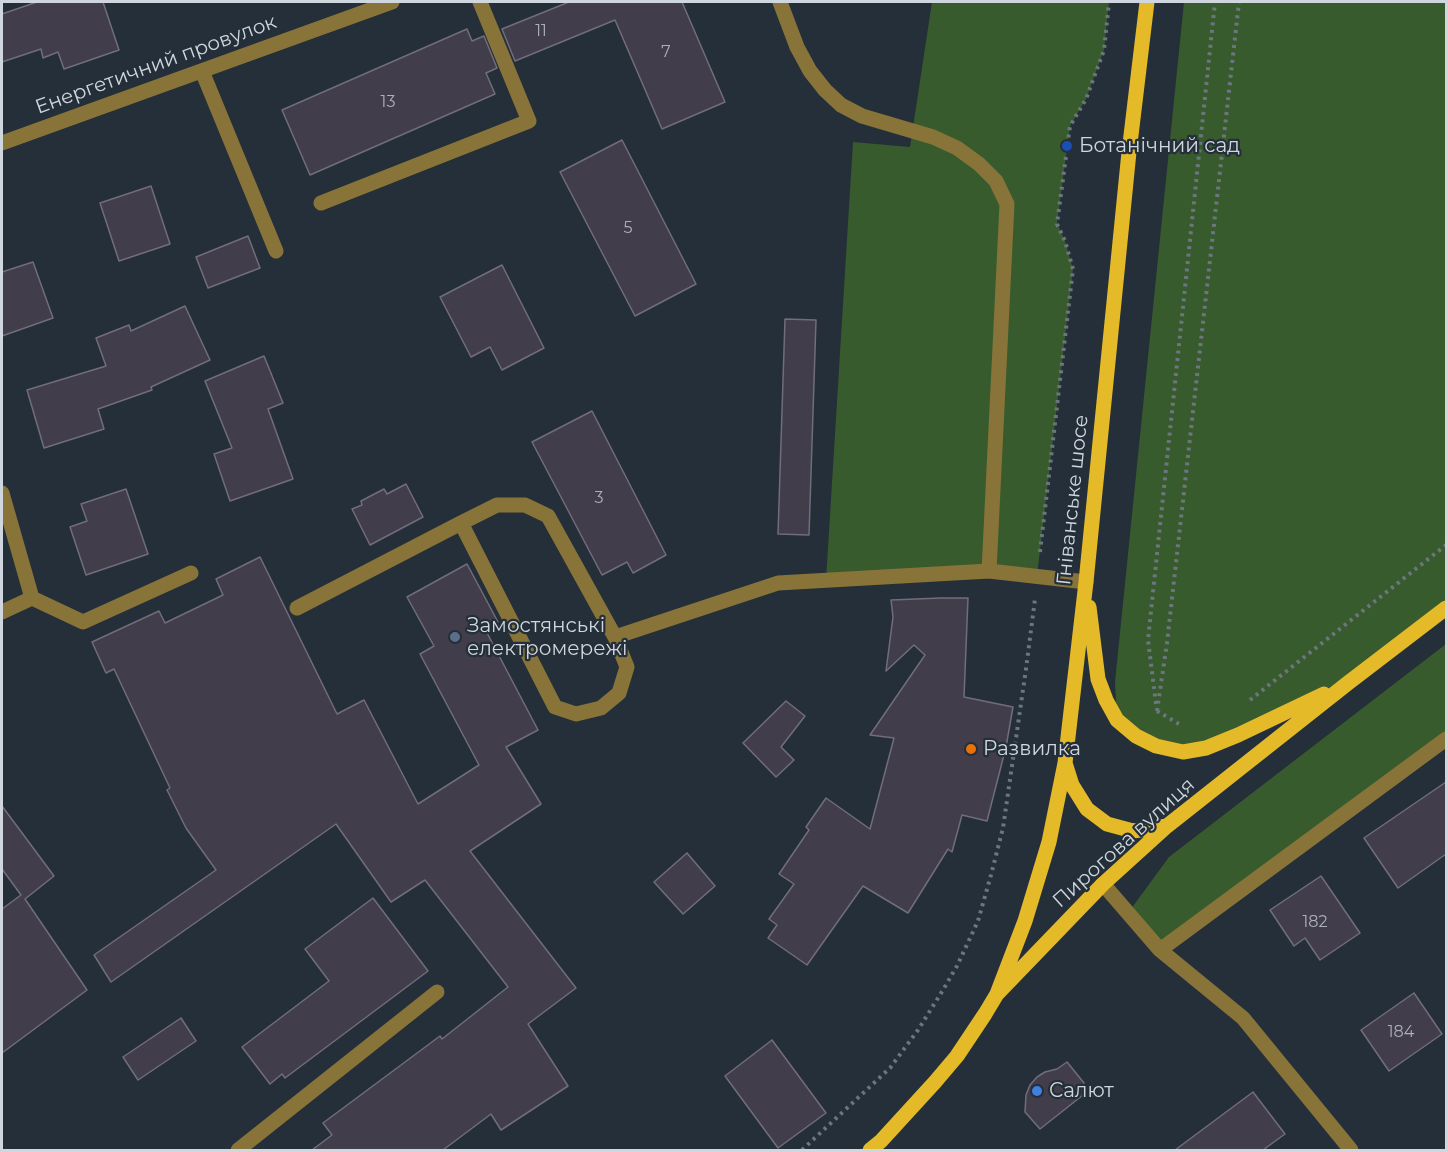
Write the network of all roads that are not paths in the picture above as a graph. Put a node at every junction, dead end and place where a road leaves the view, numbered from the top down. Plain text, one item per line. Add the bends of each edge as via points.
1 (392, 2) edge
2 (480, 2) edge
3 (780, 2) edge
4 (1146, 2) edge
5 (202, 70) junction
6 (2, 143) edge
7 (321, 203) dead end
8 (276, 252) dead end
9 (2, 493) edge
10 (461, 523) junction
11 (989, 571) junction
12 (190, 573) dead end
13 (1086, 582) junction
14 (32, 598) junction
15 (297, 608) dead end
16 (1446, 608) edge
17 (2, 612) edge
18 (615, 637) junction
19 (1348, 683) junction
20 (1446, 740) edge
21 (1065, 763) junction
22 (1167, 826) junction
23 (1103, 884) junction
24 (1160, 950) junction
25 (437, 992) dead end
26 (997, 994) junction
27 (238, 1150) edge
28 (870, 1150) edge
29 (1351, 1150) edge

1 - 5 street, Енергетичний провулок
2 - 7 street via 530,121
3 - 11 street via 797,47 825,90 862,116 957,147 996,181 1007,204
4 - 13 main road, Гніванське шосе
5 - 6 street, Енергетичний провулок
5 - 8 street
9 - 14 street
10 - 15 street
10 - 18 street via 497,505 525,505 548,516
10 - 18 street via 555,707 576,714 601,708 619,693 627,667
11 - 13 street
11 - 18 street via 778,583
12 - 14 street via 83,622
13 - 19 main road via 1098,680 1106,700 1117,720 1156,746 1183,752 1206,748
13 - 21 main road, Гніванське шосе
14 - 17 street
16 - 19 main road, Пирогова вулиця
19 - 22 main road, Пирогова вулиця
20 - 24 street
21 - 22 main road via 1072,785 1087,809 1107,824 1133,831
21 - 26 main road, Гніванське шосе via 1049,842
22 - 23 main road, Пирогова вулиця
23 - 24 street
23 - 26 main road, Пирогова вулиця
24 - 29 street via 1242,1018
25 - 27 street
26 - 28 main road, Пирогова вулиця via 957,1056

